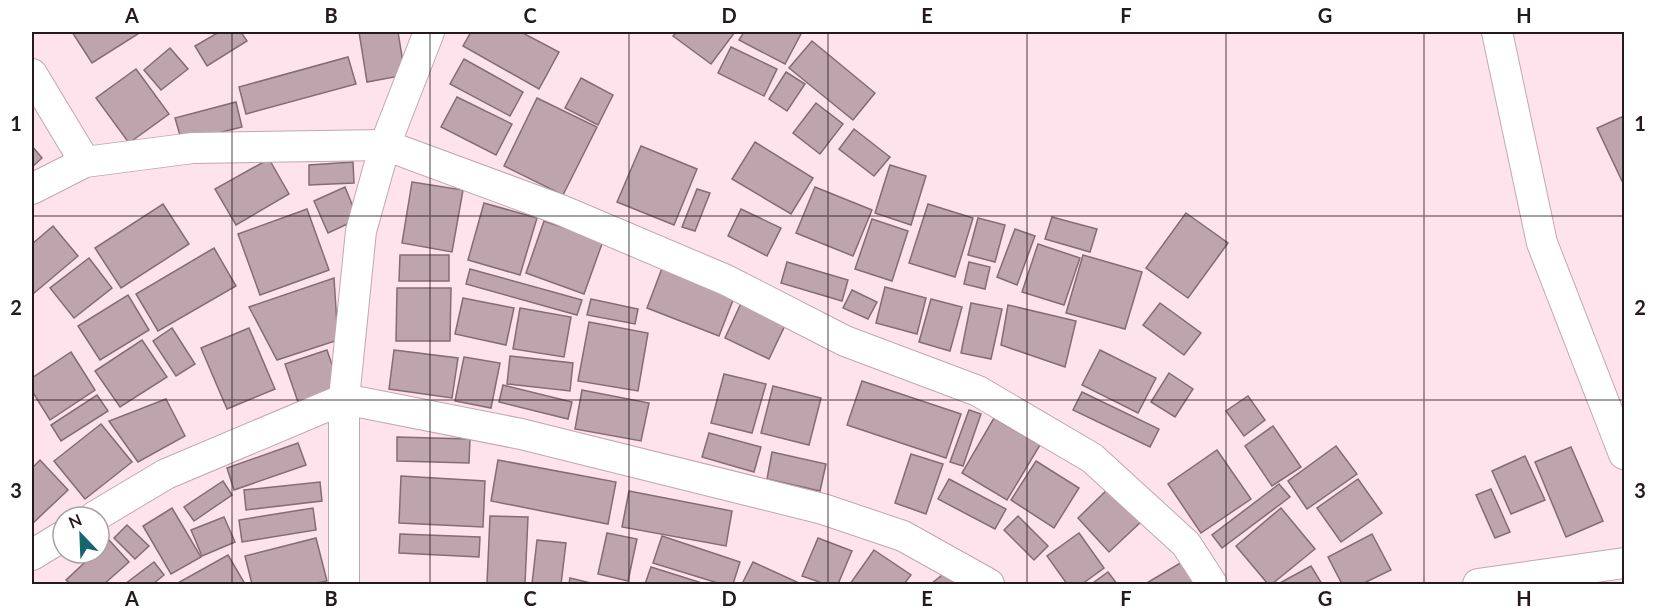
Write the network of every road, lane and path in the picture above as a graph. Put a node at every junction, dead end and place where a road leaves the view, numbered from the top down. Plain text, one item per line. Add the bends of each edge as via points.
1 (429, 32) edge
2 (1497, 32) edge
3 (32, 74) edge
4 (385, 145) junction
5 (85, 162) junction
6 (32, 189) edge
7 (344, 399) junction
8 (1624, 454) edge
9 (111, 507) edge
10 (51, 543) edge
11 (32, 555) edge
12 (1624, 563) edge
13 (344, 585) edge
14 (988, 585) edge
15 (1212, 585) edge
16 (1478, 585) edge

1 - 4 street
2 - 8 street via 1542,243
3 - 5 street
4 - 5 street via 193,148
4 - 7 street via 361,231
4 - 15 street via 561,210 726,280 844,341 978,391 1092,458 1186,544
5 - 6 street
7 - 9 street via 166,474
7 - 13 street
7 - 14 street via 521,434 823,509 903,536
10 - 11 street
12 - 16 street

